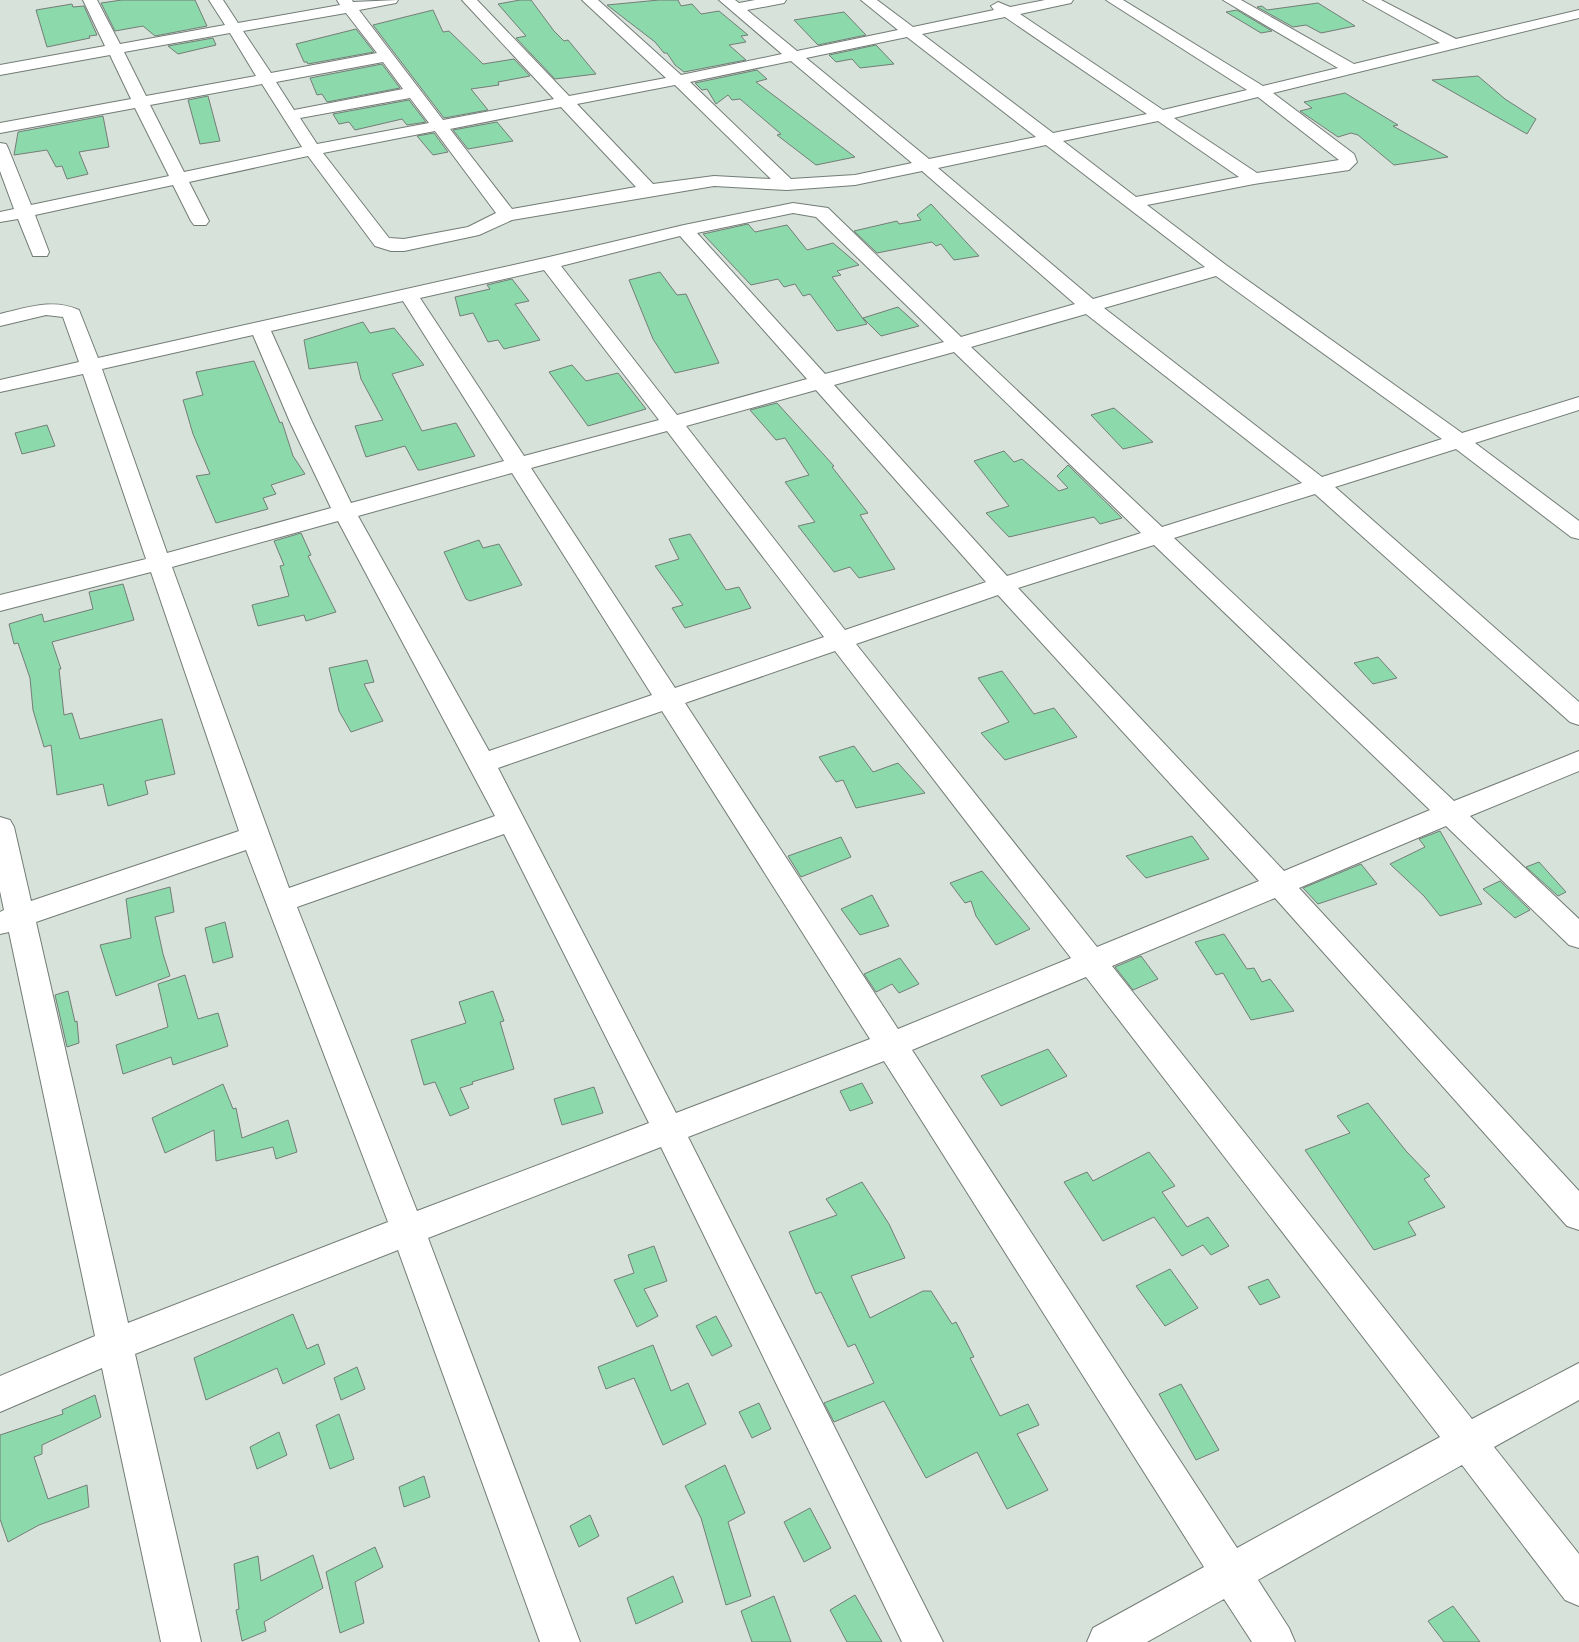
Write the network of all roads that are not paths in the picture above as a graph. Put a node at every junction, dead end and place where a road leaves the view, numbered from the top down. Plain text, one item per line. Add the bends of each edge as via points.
1 (90, 0) edge
2 (216, 0) edge
3 (391, 0) edge
4 (469, 0) edge
5 (589, 0) edge
6 (780, 0) edge
7 (868, 0) edge
8 (990, 0) edge
9 (1066, 0) edge
10 (1113, 0) edge
11 (1230, 0) edge
12 (1370, 0) edge
13 (347, 4) edge
14 (731, 4) edge
15 (1007, 12) junction
16 (1579, 14) edge
17 (234, 29) junction
18 (909, 32) junction
19 (1453, 44) junction
20 (115, 51) junction
21 (388, 56) junction
22 (795, 56) junction
23 (1352, 69) junction
24 (0, 70) edge
25 (266, 78) junction
26 (678, 80) junction
27 (1260, 91) junction
28 (414, 92) junction
29 (139, 102) junction
30 (564, 102) junction
31 (292, 115) junction
32 (1160, 116) junction
33 (440, 125) junction
34 (0, 128) edge
35 (1048, 139) junction
36 (0, 148) edge
37 (312, 150) junction
38 (925, 165) junction
39 (177, 177) junction
40 (1254, 179) junction
41 (787, 185) junction
42 (649, 190) junction
43 (1132, 203) junction
44 (24, 211) junction
45 (508, 215) junction
46 (0, 217) edge
47 (200, 221) dead end
48 (684, 230) junction
49 (40, 252) dead end
50 (549, 263) junction
51 (1219, 269) junction
52 (408, 294) junction
53 (1090, 307) junction
54 (0, 320) edge
55 (260, 328) junction
56 (956, 345) junction
57 (91, 366) junction
58 (820, 381) junction
59 (0, 386) edge
60 (1578, 405) edge
61 (670, 422) junction
62 (1459, 441) junction
63 (517, 464) junction
64 (1319, 485) junction
65 (344, 511) junction
66 (1579, 532) edge
67 (1160, 536) junction
68 (158, 563) junction
69 (1002, 585) junction
70 (0, 603) edge
71 (839, 639) junction
72 (670, 699) junction
73 (1579, 716) edge
74 (1579, 760) edge
75 (482, 763) junction
76 (1452, 814) junction
77 (512, 821) junction
78 (0, 827) edge
79 (255, 836) junction
80 (1279, 884) junction
81 (280, 902) junction
82 (11, 920) edge
83 (1579, 936) edge
84 (1092, 962) junction
85 (893, 1044) junction
86 (668, 1129) junction
87 (1579, 1215) edge
88 (408, 1230) junction
89 (116, 1345) junction
90 (1579, 1380) edge
91 (0, 1394) edge
92 (1467, 1443) junction
93 (1231, 1573) junction
94 (1579, 1586) edge
95 (181, 1642) edge
96 (560, 1642) edge
97 (922, 1642) edge
98 (1107, 1642) edge
99 (1276, 1642) edge

1 - 20 street
2 - 17 street
3 - 13 street
4 - 30 street
5 - 26 street
6 - 14 street
7 - 18 street
8 - 15 street
9 - 15 street
10 - 27 street
11 - 23 street
12 - 19 street
13 - 17 street
13 - 21 street
14 - 22 street
15 - 18 street
15 - 32 street
16 - 19 street
17 - 20 street
17 - 25 street
18 - 22 street
18 - 35 street
19 - 23 street
20 - 24 street
20 - 29 street
21 - 25 street
21 - 28 street
22 - 26 street
22 - 38 street
23 - 27 street
25 - 29 street
25 - 31 street
26 - 30 street
26 - 41 street
27 - 32 street
27 - 40 street via 1348,158 1348,162 1343,166
28 - 31 street
28 - 33 street
29 - 34 street
29 - 39 street
30 - 33 street
30 - 42 street
31 - 37 street
32 - 35 street
32 - 40 street
33 - 37 street
33 - 45 street
35 - 38 street
35 - 43 street
36 - 44 street
37 - 39 street
37 - 45 street via 382,242 390,245 473,231
38 - 41 street via 840,182
38 - 53 street
39 - 44 street
39 - 47 street
40 - 43 street
41 - 42 street via 720,180
42 - 45 street
43 - 51 street
44 - 46 street
44 - 49 street
48 - 50 street
48 - 56 street via 793,208 822,212
48 - 58 street
50 - 52 street
50 - 61 street
51 - 53 street
51 - 62 street
52 - 55 street
52 - 63 street
53 - 56 street
53 - 64 street
54 - 57 street via 51,309 65,310 72,314
55 - 57 street
55 - 65 street via 300,422
56 - 58 street
56 - 67 street
57 - 59 street
57 - 68 street
58 - 61 street
58 - 69 street
60 - 62 street
61 - 63 street
61 - 71 street
62 - 64 street
62 - 66 street
63 - 65 street
63 - 72 street
64 - 67 street
64 - 73 street
65 - 68 street
65 - 75 street
67 - 69 street
67 - 76 street
68 - 70 street
68 - 79 street
69 - 71 street
69 - 80 street
71 - 72 street
71 - 84 street
72 - 75 street
72 - 85 street
74 - 76 street
75 - 77 street
76 - 80 street
76 - 83 street
77 - 81 street
77 - 86 street
78 - 82 street
79 - 81 street
79 - 82 street
80 - 84 street
80 - 87 street
81 - 88 street
82 - 89 street
84 - 85 street
84 - 92 street
85 - 86 street
85 - 93 street
86 - 88 street
86 - 97 street
88 - 89 street
88 - 96 street
89 - 91 street
89 - 95 street
90 - 92 street
92 - 93 street
92 - 94 street
93 - 98 street
93 - 99 street

